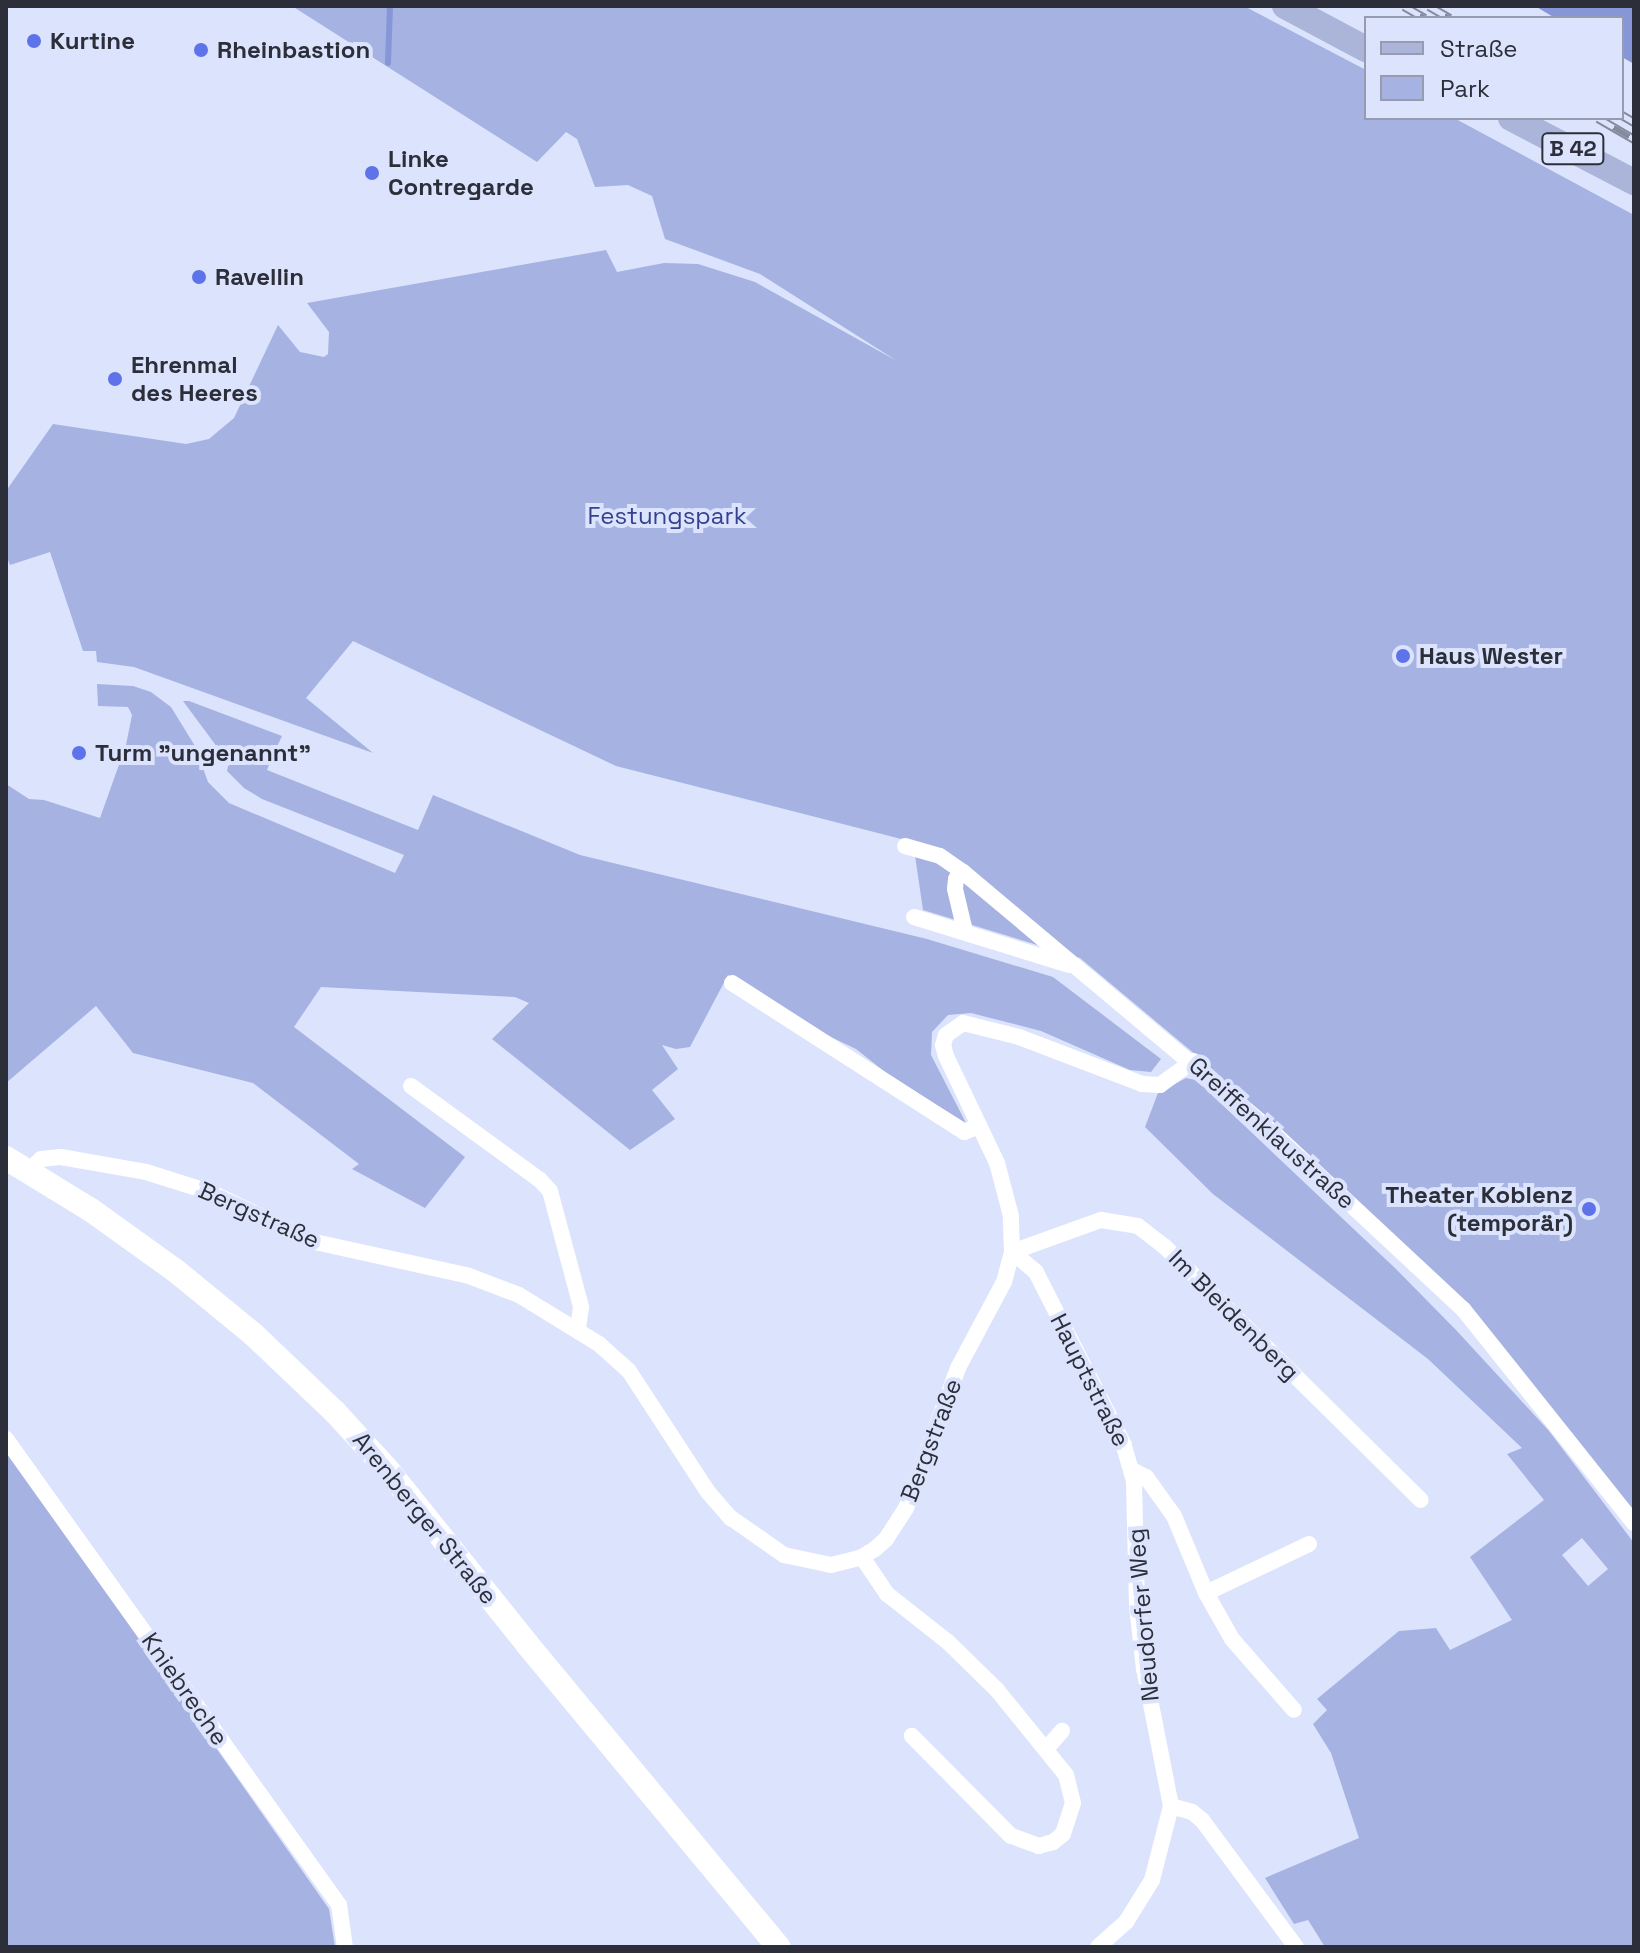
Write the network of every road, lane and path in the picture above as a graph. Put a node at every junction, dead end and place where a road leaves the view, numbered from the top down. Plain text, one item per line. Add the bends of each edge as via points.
1 (1285, 6) edge
2 (1364, 48) edge
3 (1515, 120) edge
4 (1634, 182) edge
5 (905, 846) dead end
6 (963, 872) junction
7 (914, 917) dead end
8 (965, 931) junction
9 (1086, 973) junction
10 (732, 983) dead end
11 (1193, 1061) junction
12 (411, 1086) dead end
13 (979, 1126) junction
14 (6, 1158) edge
15 (28, 1172) junction
16 (1012, 1252) junction
17 (578, 1329) junction
18 (6, 1439) edge
19 (1132, 1470) junction
20 (1421, 1500) dead end
21 (1634, 1523) edge
22 (1309, 1544) dead end
23 (862, 1557) junction
24 (1206, 1593) junction
25 (1294, 1710) dead end
26 (1062, 1731) dead end
27 (912, 1736) dead end
28 (1047, 1748) junction
29 (1171, 1806) junction
30 (345, 1947) edge
31 (779, 1947) edge
32 (1098, 1947) edge
33 (1296, 1947) edge

1 - 2 main road
3 - 4 main road, B 42
5 - 6 street, Greiffenklaustraße via 940,856
6 - 8 street via 955,889
6 - 9 street, Greiffenklaustraße
7 - 8 street, Greiffenklaustraße
8 - 9 street, Greiffenklaustraße
9 - 11 street, Greiffenklaustraße
10 - 13 street via 964,1132
11 - 13 street, Bergstraße via 1160,1085 1142,1084 1019,1037 963,1023 951,1028 943,1045
11 - 21 street, Greiffenklaustraße via 1463,1309
12 - 17 street via 550,1191 581,1307
13 - 16 street, Bergstraße via 1007,1198
14 - 15 main road, Arenberger Straße
15 - 17 street, Bergstraße via 41,1159 74,1158 179,1181 315,1242 502,1287
15 - 31 main road, Arenberger Straße via 176,1271 335,1412
16 - 19 street, Hauptstraße via 1036,1272
16 - 20 street, Im Bleidenberg via 1101,1220 1125,1221 1145,1230
16 - 23 street, Bergstraße via 1004,1282 958,1368 912,1497 886,1539
17 - 23 street, Bergstraße via 629,1371 708,1492 747,1532 784,1555 815,1564
18 - 30 street, Kniebreche via 339,1905
19 - 24 street, Hauptstraße via 1146,1477 1174,1516
19 - 29 street, Neudorfer Weg via 1144,1669
22 - 24 street
23 - 28 street via 879,1586 973,1665
24 - 25 street, Hauptstraße via 1245,1657
26 - 28 street
27 - 28 street via 998,1825 1039,1846 1063,1834 1073,1803 1066,1775
29 - 32 street, Neudorfer Weg via 1146,1892 1126,1922
29 - 33 street via 1202,1820

